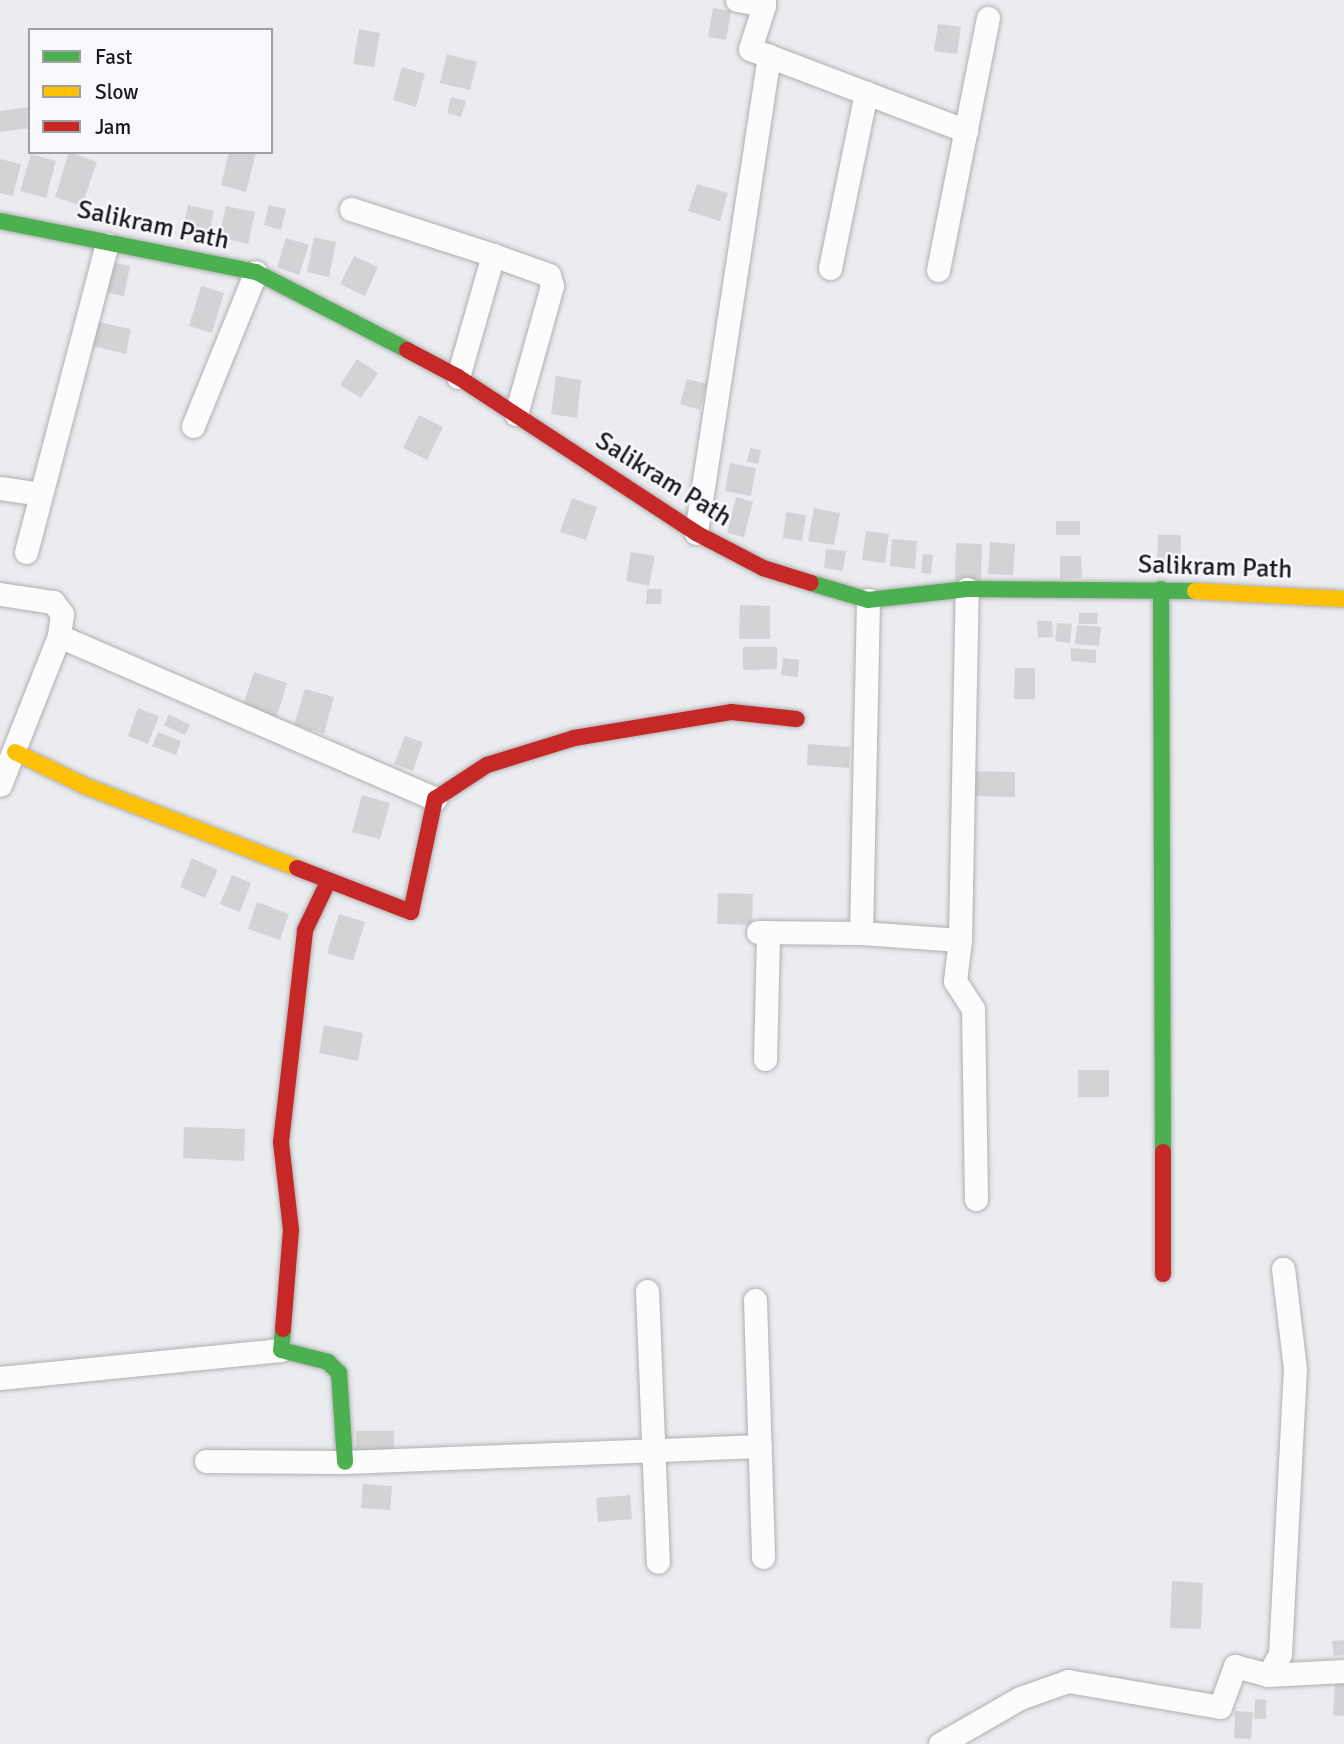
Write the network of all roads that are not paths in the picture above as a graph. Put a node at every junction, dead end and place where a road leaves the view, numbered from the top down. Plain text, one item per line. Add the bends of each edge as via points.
1 (737, 0) edge
2 (764, 2) edge
3 (988, 18) dead end
4 (769, 56) junction
5 (866, 93) junction
6 (966, 131) junction
7 (351, 209) dead end
8 (0, 221) edge
9 (107, 244) junction
10 (493, 255) junction
11 (830, 268) dead end
12 (939, 270) dead end
13 (256, 272) junction
14 (458, 377) junction
15 (516, 414) junction
16 (193, 426) dead end
17 (0, 488) edge
18 (41, 494) junction
19 (696, 533) junction
20 (26, 552) dead end
21 (967, 589) junction
22 (1161, 589) junction
23 (0, 594) edge
24 (1344, 599) edge
25 (868, 600) junction
26 (58, 636) junction
27 (797, 719) dead end
28 (15, 752) junction
29 (0, 785) edge
30 (435, 799) junction
31 (327, 884) junction
32 (861, 933) junction
33 (960, 940) junction
34 (765, 1059) dead end
35 (976, 1199) dead end
36 (1283, 1269) dead end
37 (1163, 1274) dead end
38 (648, 1291) dead end
39 (755, 1300) dead end
40 (281, 1350) junction
41 (0, 1378) edge
42 (760, 1446) junction
43 (651, 1447) junction
44 (206, 1461) dead end
45 (345, 1462) junction
46 (763, 1557) dead end
47 (659, 1562) dead end
48 (1344, 1671) edge
49 (1268, 1675) junction
50 (940, 1744) edge

1 - 2 street
2 - 4 street via 750,49
3 - 6 street
4 - 5 street
4 - 19 street
5 - 6 street
5 - 11 street
6 - 12 street
7 - 10 street
8 - 9 street, Salikram Path
9 - 13 street, Salikram Path
9 - 18 street
10 - 14 street
10 - 15 street via 552,279
13 - 14 street, Salikram Path
13 - 16 street
14 - 15 street, Salikram Path
15 - 19 street, Salikram Path
17 - 18 street
18 - 20 street
19 - 25 street, Salikram Path via 764,568
21 - 22 street, Salikram Path
21 - 25 street, Salikram Path
21 - 33 street
22 - 24 street, Salikram Path
22 - 37 street
23 - 26 street via 53,602 62,614
25 - 32 street
26 - 28 street
26 - 30 street
27 - 30 street via 731,712 574,738 487,765
28 - 29 street
28 - 31 street via 85,786
30 - 31 street via 411,912
31 - 40 street via 305,930 281,1142 291,1230
32 - 33 street
32 - 34 street via 763,932
33 - 35 street via 955,981 973,1009
36 - 49 street via 1295,1369 1280,1654
38 - 43 street
39 - 42 street
40 - 41 street
40 - 45 street via 328,1362 340,1373
42 - 43 street
42 - 46 street
43 - 45 street
43 - 47 street
44 - 45 street
48 - 49 street
49 - 50 street via 1235,1666 1220,1706 1068,1681 1020,1698

